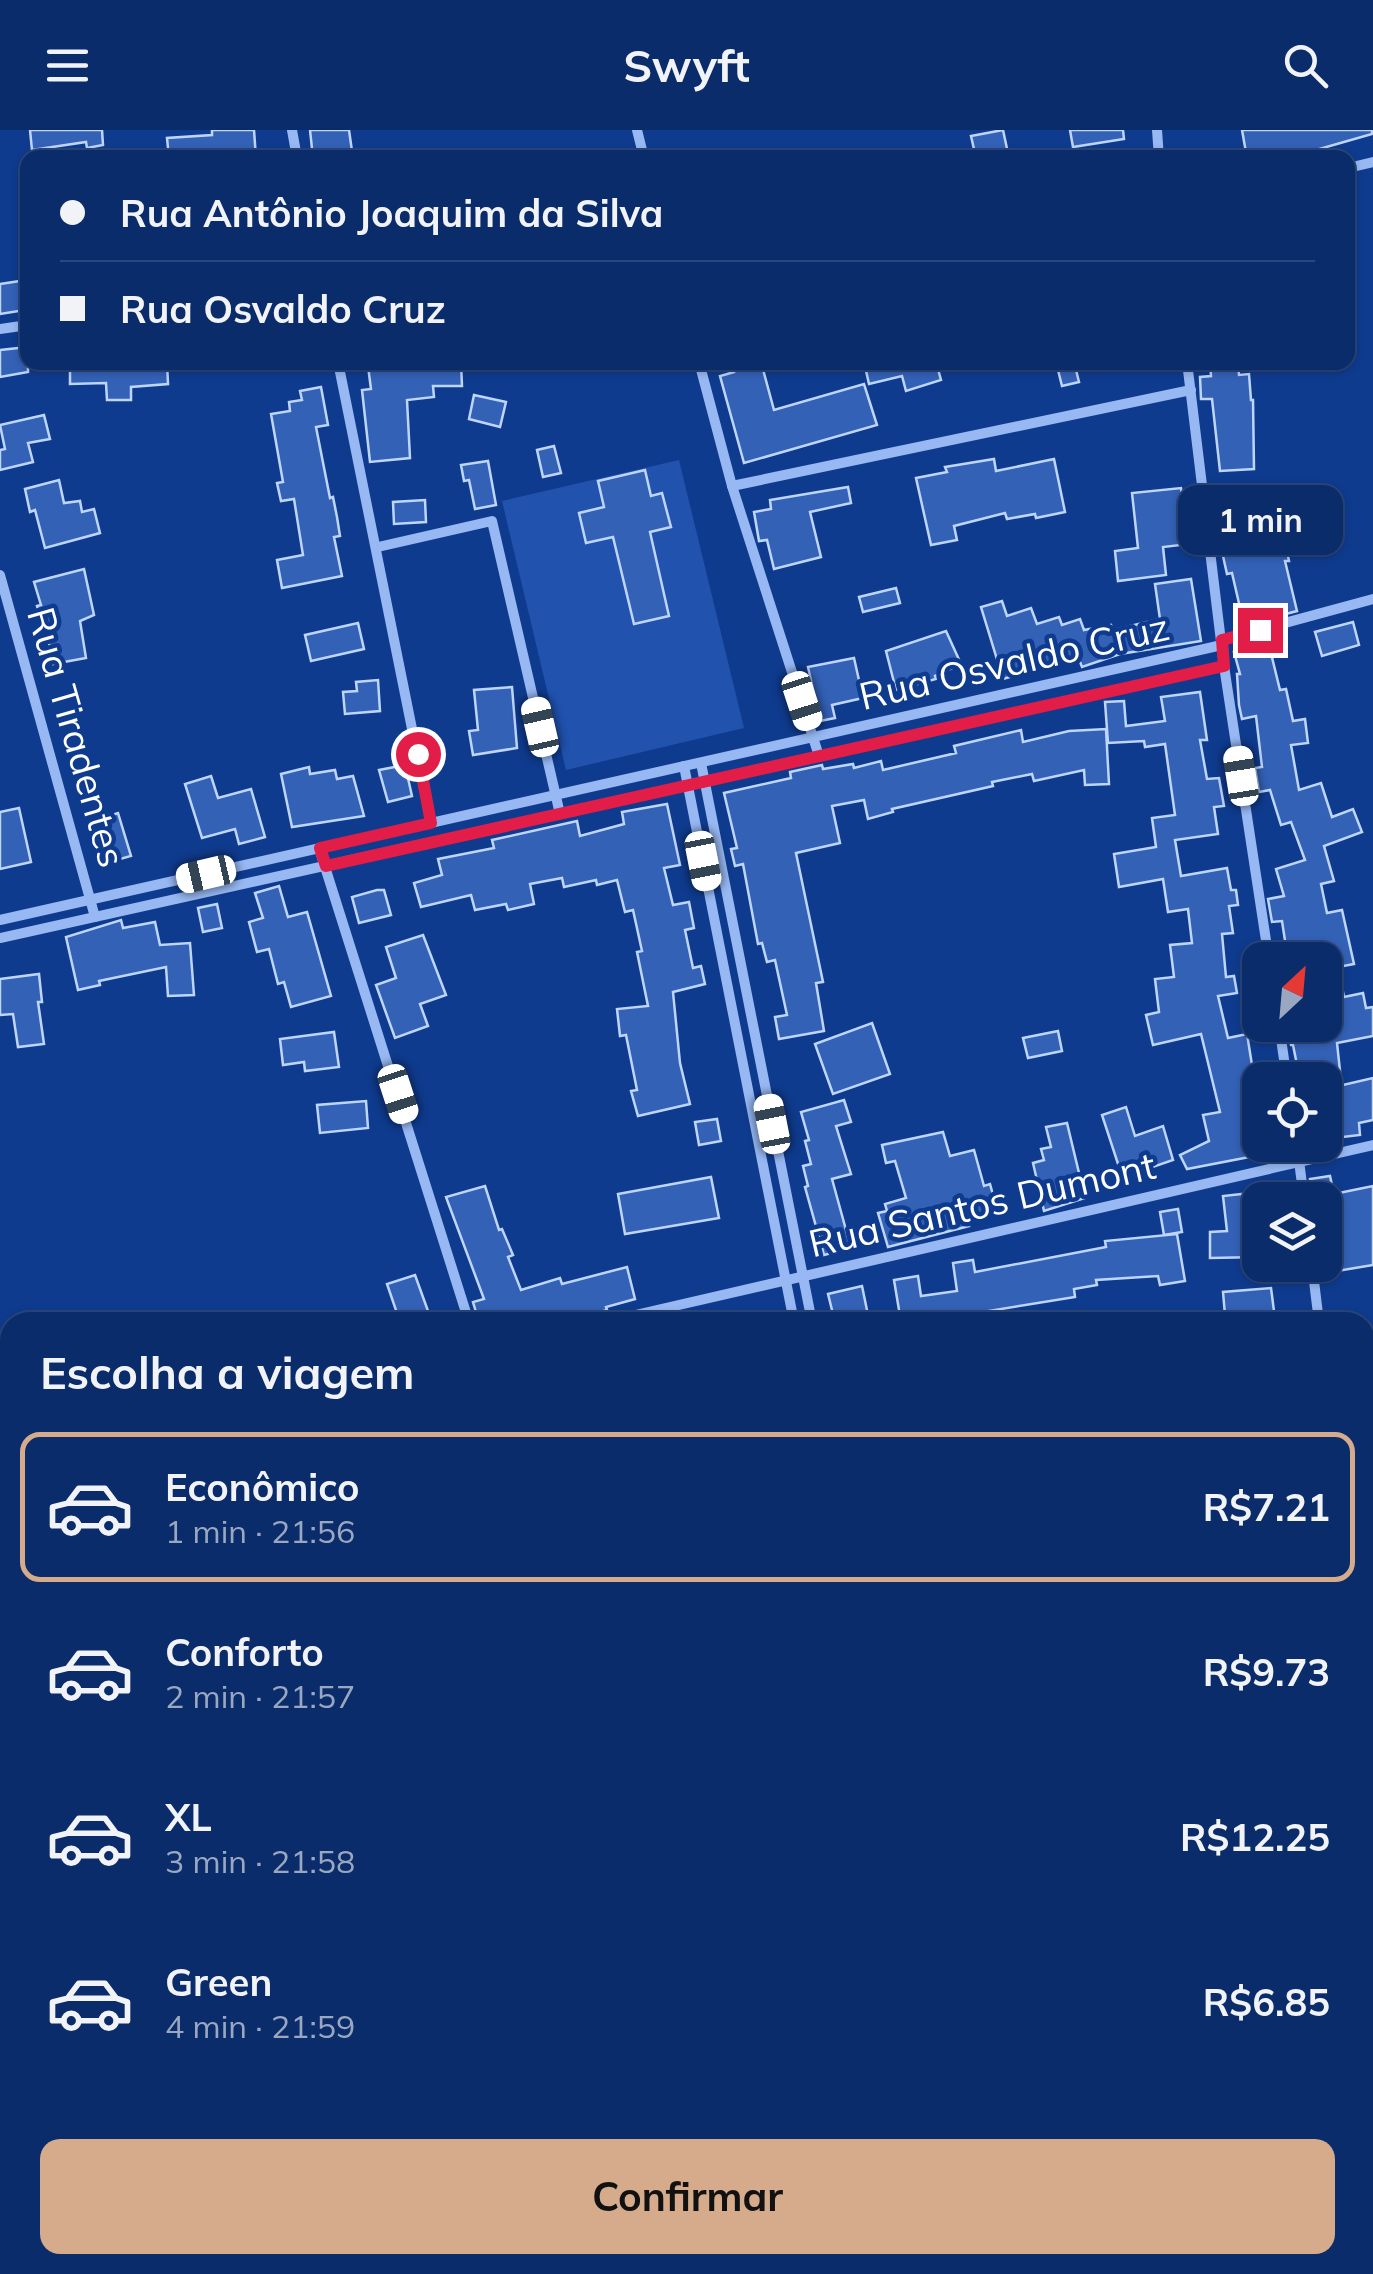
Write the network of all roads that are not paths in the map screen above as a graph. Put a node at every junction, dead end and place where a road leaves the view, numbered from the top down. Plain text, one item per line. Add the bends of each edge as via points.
1 (340, 370) edge
2 (701, 370) edge
3 (1188, 370) edge
4 (1191, 390) junction
5 (732, 486) junction
6 (378, 547) junction
7 (0, 575) edge
8 (1373, 598) edge
9 (1222, 643) junction
10 (1224, 666) junction
11 (813, 737) junction
12 (820, 756) junction
13 (701, 762) junction
14 (684, 766) junction
15 (704, 782) junction
16 (688, 785) junction
17 (555, 795) junction
18 (560, 814) junction
19 (431, 823) junction
20 (320, 848) junction
21 (326, 866) junction
22 (92, 899) junction
23 (95, 917) junction
24 (0, 920) edge
25 (0, 938) edge
26 (1266, 942) edge
27 (1373, 1146) edge
28 (1342, 1152) edge
29 (1296, 1162) edge
30 (802, 1276) junction
31 (785, 1280) junction
32 (1314, 1282) edge
33 (467, 1312) edge
34 (649, 1312) edge
35 (792, 1312) edge
36 (810, 1312) edge
37 (1318, 1312) edge

1 - 6 street
2 - 5 street
3 - 4 street
4 - 5 street
4 - 9 street
5 - 11 street
6 - 17 street via 492,522
6 - 19 street
7 - 22 street, Rua Tiradentes
8 - 9 street, Rua Osvaldo Cruz
9 - 10 street
9 - 11 street, Rua Osvaldo Cruz
10 - 12 street, Rua Osvaldo Cruz
10 - 26 street
11 - 12 street
11 - 13 street, Rua Osvaldo Cruz
12 - 15 street, Rua Osvaldo Cruz
13 - 14 street, Rua Osvaldo Cruz
13 - 15 street
14 - 16 street
14 - 17 street, Rua Osvaldo Cruz
15 - 16 street, Rua Osvaldo Cruz
15 - 30 street
16 - 18 street, Rua Osvaldo Cruz
16 - 31 street
17 - 18 street
17 - 19 street, Rua Osvaldo Cruz
18 - 21 street, Rua Osvaldo Cruz
19 - 20 street, Rua Osvaldo Cruz
20 - 21 street
20 - 22 street, Rua Osvaldo Cruz
21 - 23 street, Rua Osvaldo Cruz
21 - 33 street
22 - 23 street, Rua Tiradentes
22 - 24 street, Rua Osvaldo Cruz
23 - 25 street, Rua Osvaldo Cruz
27 - 28 street, Rua Santos Dumont
29 - 30 street, Rua Santos Dumont
30 - 31 street, Rua Santos Dumont
30 - 36 street
31 - 34 street, Rua Santos Dumont
31 - 35 street
32 - 37 street

